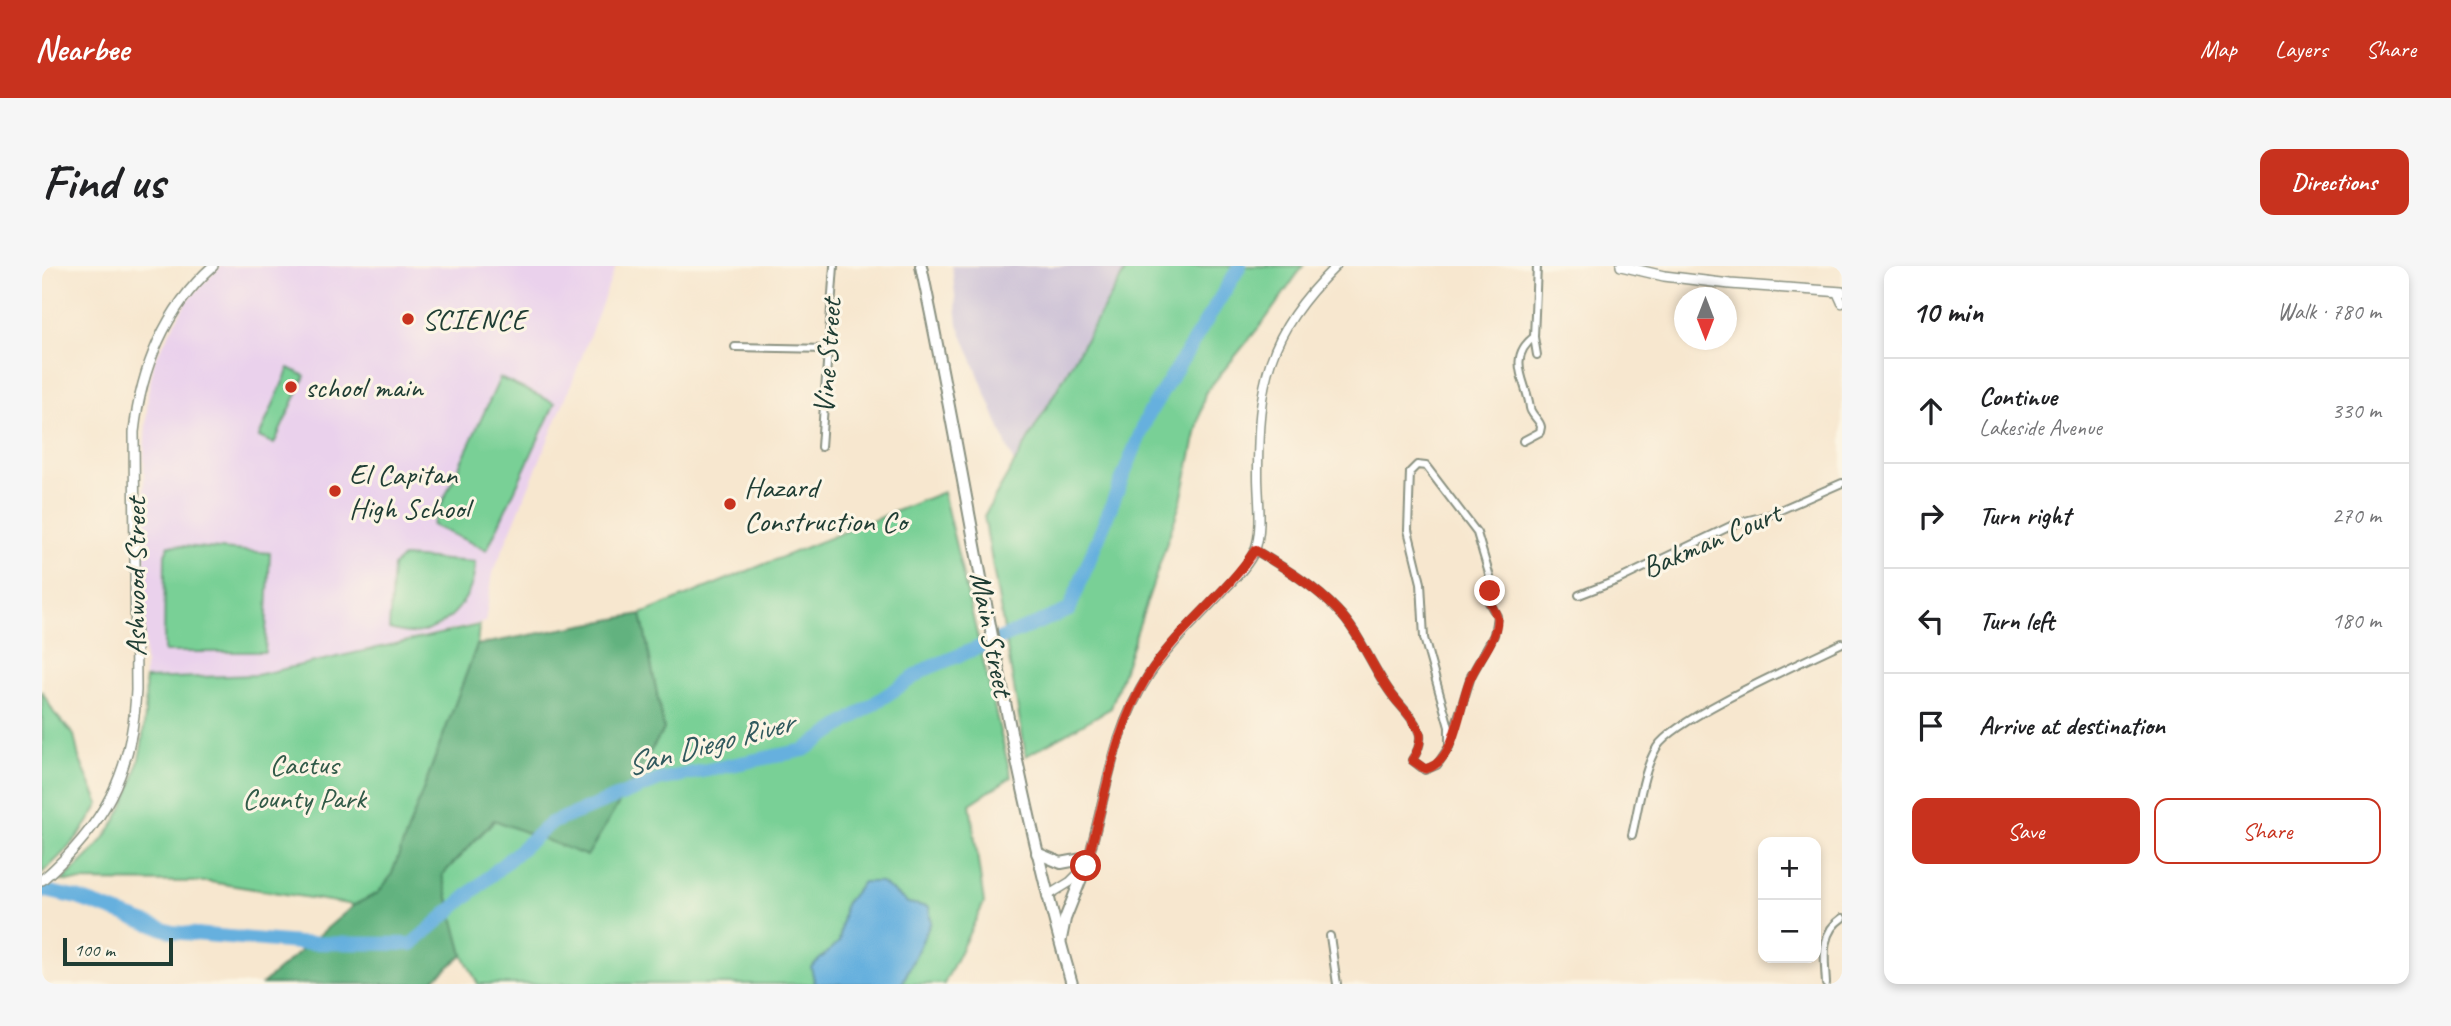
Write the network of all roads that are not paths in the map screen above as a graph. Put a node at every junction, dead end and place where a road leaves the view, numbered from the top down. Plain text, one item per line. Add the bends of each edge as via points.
1 (213, 266) edge
2 (834, 266) edge
3 (921, 266) edge
4 (1336, 266) edge
5 (1536, 266) edge
6 (1621, 266) edge
7 (1839, 292) edge
8 (1842, 303) edge
9 (1534, 338) junction
10 (735, 347) dead end
11 (828, 348) junction
12 (1537, 355) dead end
13 (1522, 441) dead end
14 (821, 447) dead end
15 (1842, 483) edge
16 (1255, 550) junction
17 (1578, 595) dead end
18 (1842, 643) edge
19 (1449, 747) junction
20 (1632, 835) dead end
21 (1037, 853) junction
22 (1087, 862) junction
23 (42, 880) edge
24 (1047, 896) junction
25 (1842, 918) edge
26 (1330, 936) dead end
27 (1060, 942) junction
28 (1072, 984) edge
29 (1337, 984) edge
30 (1826, 984) edge

1 - 23 main road, Ashwood Street via 167,322 148,363 137,404 136,691 128,756 93,827 70,856
2 - 11 street, Vine Street
3 - 21 main road, Main Street
4 - 16 street via 1288,323 1268,364 1258,420
5 - 9 street
6 - 7 main road via 1690,279
7 - 8 street
9 - 12 street
9 - 13 street via 1522,354 1518,371 1541,427
10 - 11 street
11 - 14 street, Vine Street
15 - 17 street, Bakman Court via 1769,515 1737,523
16 - 19 street via 1336,608 1351,626 1380,679 1415,724 1420,737 1412,760 1425,769 1437,765
16 - 22 street via 1240,573 1163,655 1137,696 1108,769
18 - 20 street via 1667,735 1651,760
19 - 19 street via 1449,727 1424,638 1421,583 1408,530 1408,481 1417,465 1426,466 1478,533 1490,577 1488,599 1497,616 1494,635 1471,676
21 - 22 main road via 1061,863
21 - 24 main road, Main Street
22 - 24 street
22 - 27 main road
24 - 27 main road, Main Street
25 - 30 street via 1825,939
26 - 29 street
27 - 28 main road, Main Street

